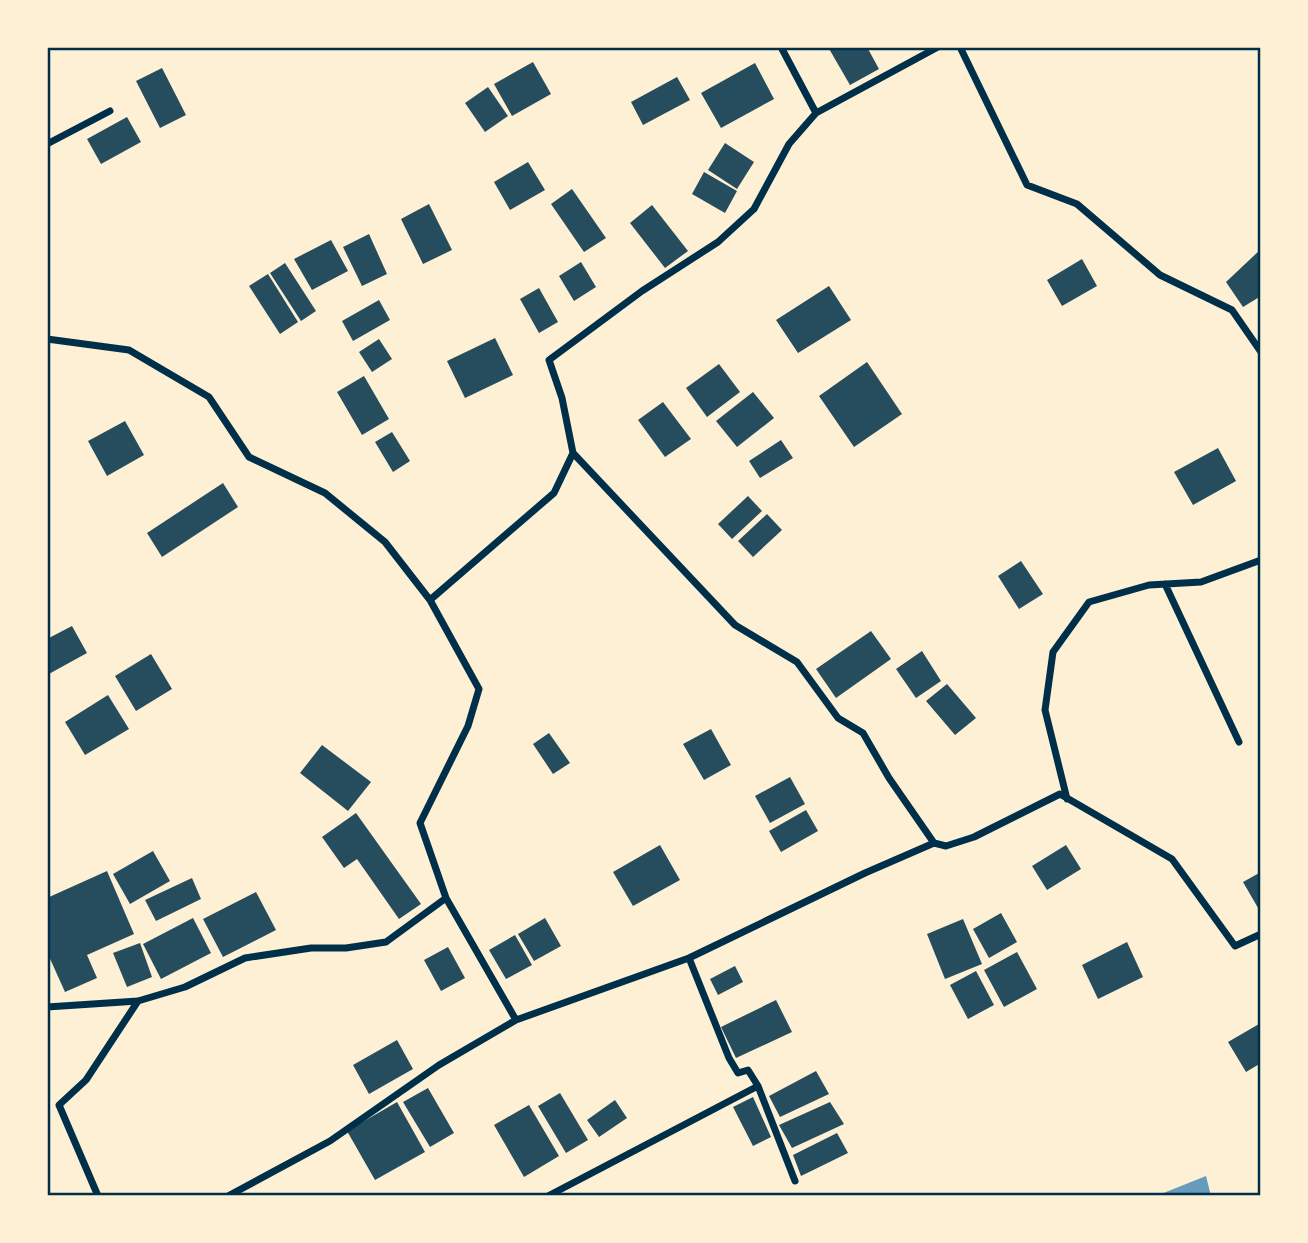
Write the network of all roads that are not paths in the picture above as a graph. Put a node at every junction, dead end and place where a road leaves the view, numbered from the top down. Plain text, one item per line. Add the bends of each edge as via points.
1 (782, 47) edge
2 (938, 47) edge
3 (960, 47) edge
4 (110, 111) dead end
5 (816, 113) junction
6 (47, 144) edge
7 (47, 338) edge
8 (1261, 352) edge
9 (573, 453) junction
10 (1261, 559) edge
11 (1166, 584) junction
12 (430, 600) junction
13 (1239, 742) dead end
14 (1067, 799) junction
15 (934, 843) junction
16 (446, 898) junction
17 (1261, 934) edge
18 (689, 958) junction
19 (138, 1001) junction
20 (47, 1007) edge
21 (516, 1020) junction
22 (758, 1086) junction
23 (794, 1181) dead end
24 (98, 1196) edge
25 (228, 1196) edge
26 (548, 1196) edge

1 - 5 street
2 - 5 street
3 - 8 street via 1027,186 1077,204 1160,275 1232,310
4 - 6 street
5 - 9 street via 789,144 754,209 718,242 549,360
7 - 12 street via 129,350 209,397 249,457 325,493 385,542
9 - 12 street via 554,493
9 - 15 street via 735,625 797,662 838,718 863,733
10 - 11 street via 1201,582
11 - 13 street
11 - 14 street via 1089,602 1053,652 1045,710
12 - 16 street via 479,689 468,726 420,823
14 - 15 street via 1060,794 974,837 946,846
14 - 17 street via 1172,859 1234,946
15 - 18 street
16 - 19 street via 386,942 245,958 185,987
16 - 21 street
18 - 21 street
18 - 22 street via 729,1058 738,1073 748,1070
19 - 20 street
19 - 24 street via 86,1080 59,1105
21 - 25 street via 439,1065 330,1142
22 - 23 street
22 - 26 street

